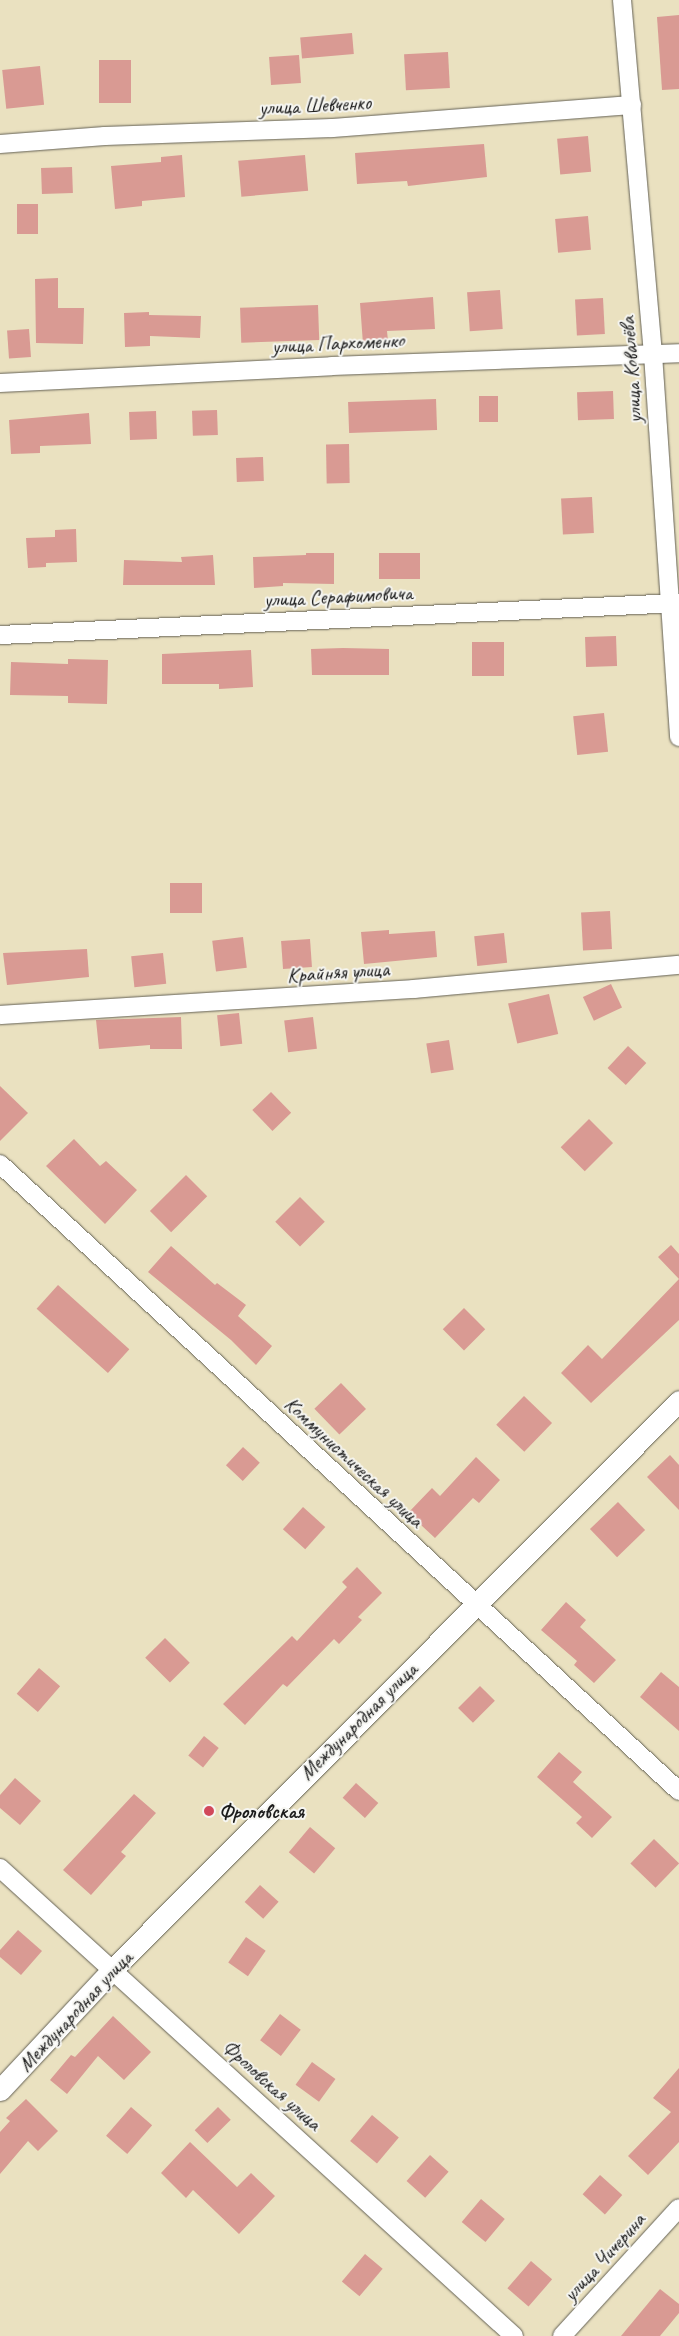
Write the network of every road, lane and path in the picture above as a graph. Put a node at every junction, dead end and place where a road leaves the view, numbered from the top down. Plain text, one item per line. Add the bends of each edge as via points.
1 (622, 0) edge
2 (632, 105) junction
3 (0, 144) edge
4 (679, 353) edge
5 (653, 354) junction
6 (0, 383) edge
7 (674, 604) edge
8 (0, 636) edge
9 (679, 737) edge
10 (679, 965) edge
11 (0, 1015) edge
12 (0, 1164) edge
13 (679, 1401) edge
14 (474, 1604) junction
15 (679, 1791) edge
16 (0, 1868) edge
17 (112, 1970) junction
18 (0, 2090) edge
19 (679, 2208) edge
20 (514, 2336) edge
21 (562, 2336) edge

1 - 2 street, улица Ковалёва
2 - 3 street, улица Шевченко via 332,128 105,136
2 - 5 street, улица Ковалёва
4 - 5 street, улица Пархоменко
5 - 6 street, улица Пархоменко
5 - 7 street, улица Ковалёва
7 - 8 street, улица Серафимовича
7 - 9 street, улица Ковалёва
10 - 11 street, Крайняя улица via 414,989
12 - 14 street, Коммунистическая улица
13 - 14 street, Международная улица
14 - 15 street, Коммунистическая улица
14 - 17 street, Международная улица
16 - 17 street, Фроловская улица
17 - 18 street, Международная улица
17 - 20 street, Фроловская улица
19 - 21 street, улица Чичерина

